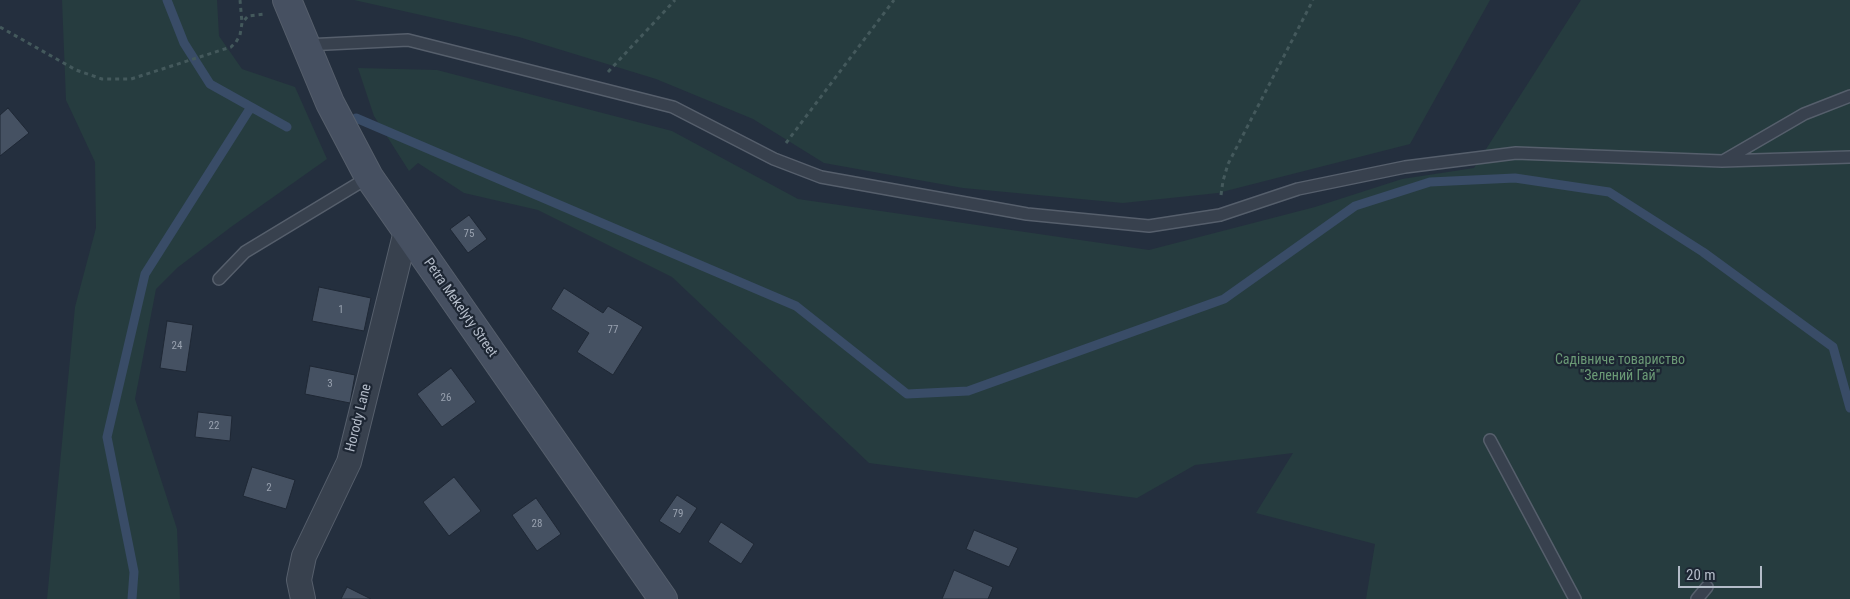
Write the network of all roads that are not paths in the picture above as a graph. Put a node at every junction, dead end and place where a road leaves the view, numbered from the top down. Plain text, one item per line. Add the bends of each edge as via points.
1 (296, 22) edge
2 (1850, 96) edge
3 (1850, 157) edge
4 (1722, 161) junction
5 (369, 177) junction
6 (406, 231) junction
7 (219, 279) dead end
8 (1490, 440) dead end
9 (1708, 587) dead end
10 (303, 599) edge
11 (663, 599) edge
12 (1575, 599) edge
13 (1697, 599) edge

1 - 4 lane via 408,40 674,107 774,159 821,177 1027,214 1149,226 1220,215 1298,189 1405,167 1516,154
1 - 5 street, Petra Mekelyty Street via 330,103
2 - 4 lane via 1804,114
3 - 4 lane
5 - 6 street, Petra Mekelyty Street
5 - 7 lane via 246,252
6 - 10 street, Horody Lane via 349,462 304,556 299,580
6 - 11 street, Petra Mekelyty Street
8 - 12 lane
9 - 13 lane

